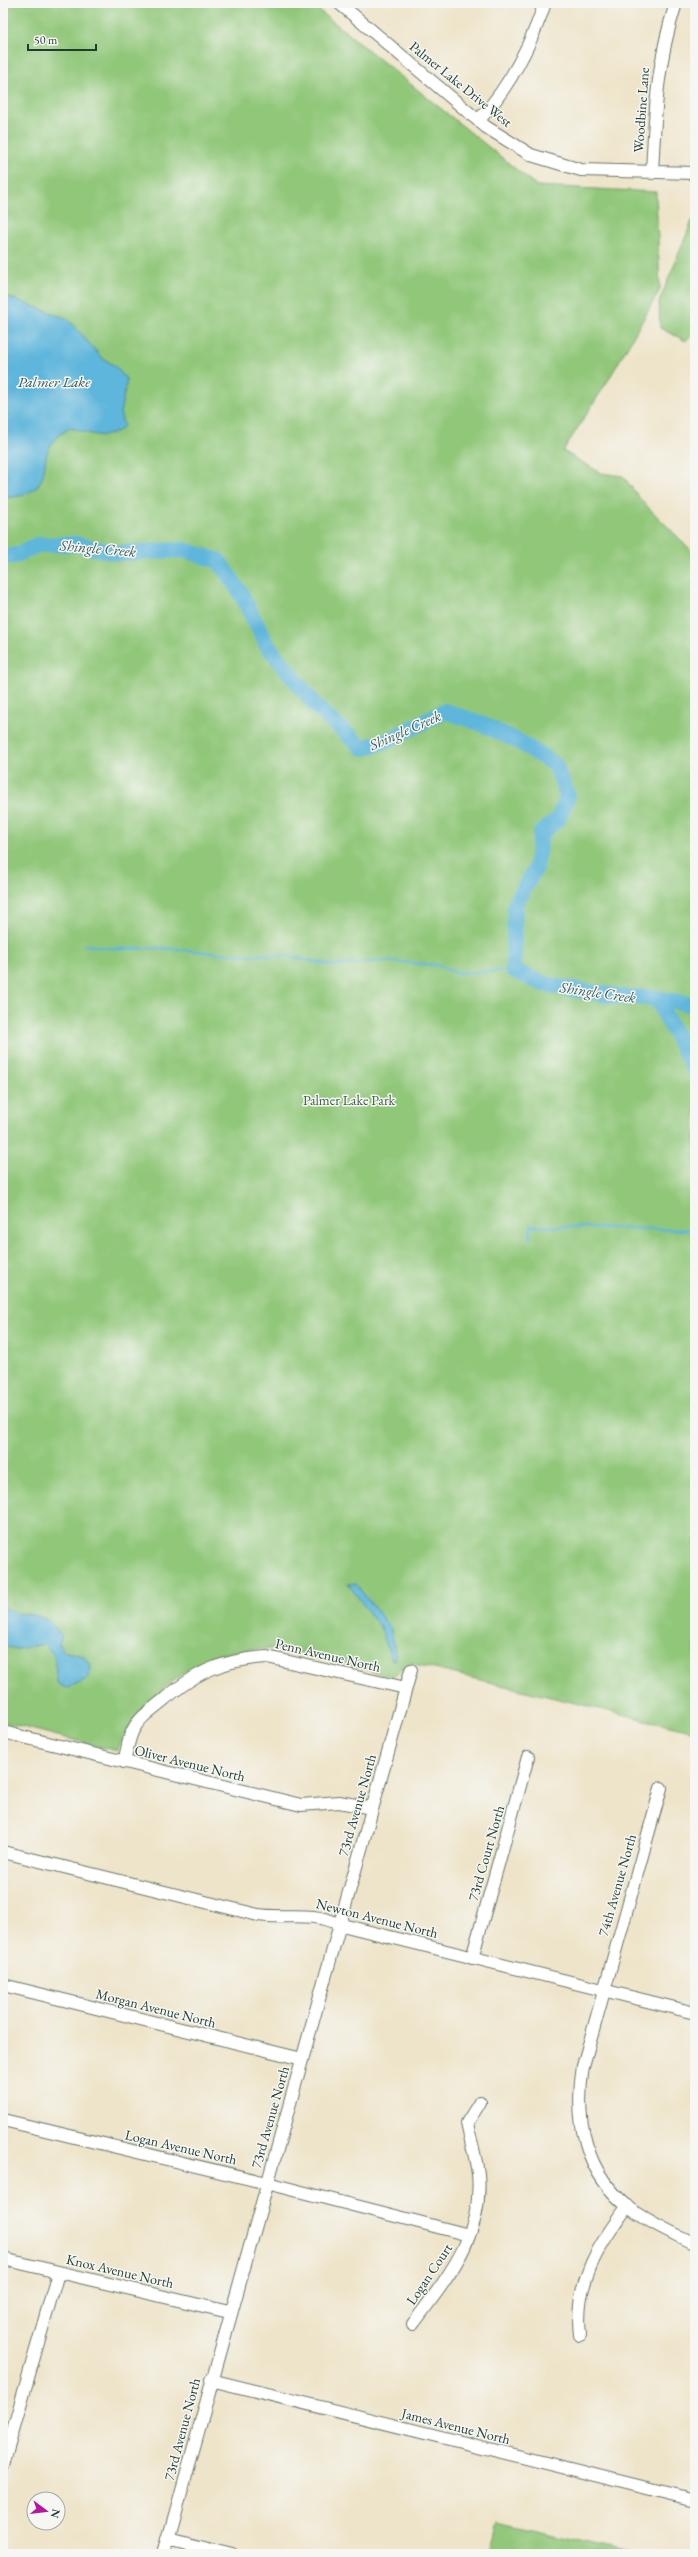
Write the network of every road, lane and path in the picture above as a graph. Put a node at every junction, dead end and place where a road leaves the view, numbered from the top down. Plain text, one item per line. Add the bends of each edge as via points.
1 (545, 3) edge
2 (676, 3) edge
3 (348, 6) edge
4 (479, 120) junction
5 (652, 173) junction
6 (695, 173) edge
7 (411, 1670) dead end
8 (406, 1688) junction
9 (3, 1732) edge
10 (528, 1757) dead end
11 (124, 1762) junction
12 (661, 1788) dead end
13 (372, 1808) junction
14 (3, 1852) edge
15 (338, 1924) junction
16 (472, 1958) junction
17 (3, 1985) edge
18 (603, 1990) junction
19 (695, 2013) edge
20 (302, 2059) junction
21 (480, 2102) dead end
22 (3, 2120) edge
23 (267, 2183) junction
24 (628, 2206) junction
25 (469, 2235) junction
26 (695, 2244) edge
27 (3, 2259) edge
28 (58, 2273) junction
29 (230, 2312) junction
30 (413, 2324) dead end
31 (580, 2334) dead end
32 (211, 2380) junction
33 (3, 2465) edge
34 (695, 2500) edge
35 (168, 2538) junction
36 (164, 2554) edge
37 (232, 2554) edge

1 - 4 street via 523,58 506,87
2 - 5 street, Woodbine Lane via 667,32 656,91
3 - 4 street, Palmer Lake Drive West
4 - 5 street, Palmer Lake Drive West via 508,142 531,155 555,164 581,170
5 - 6 street, Palmer Lake Drive West
7 - 8 street, 73rd Avenue North
8 - 11 street, Penn Avenue North via 268,1657 244,1658 222,1663 182,1684 140,1719 133,1730
8 - 13 street, 73rd Avenue North
9 - 11 street, Oliver Avenue North
10 - 16 street, 73rd Court North
11 - 13 street, Oliver Avenue North via 301,1805 340,1802
12 - 18 street, 74th Avenue North
13 - 15 street, 73rd Avenue North
14 - 15 street, Newton Avenue North via 258,1915 312,1915 324,1917
15 - 16 street, Newton Avenue North
15 - 20 street, 73rd Avenue North
16 - 18 street, Newton Avenue North
17 - 20 street, Morgan Avenue North
18 - 19 street, Newton Avenue North
18 - 24 street, 74th Avenue North via 583,2066 579,2112 582,2134 600,2176
20 - 23 street, 73rd Avenue North
21 - 25 street, Logan Court via 467,2123 478,2172 478,2189
22 - 23 street, Logan Avenue North
23 - 25 street, Logan Avenue North
23 - 29 street, 73rd Avenue North
24 - 26 street, 74th Avenue North via 650,2222
24 - 31 street via 593,2259 577,2312
25 - 30 street, Logan Court via 452,2272
27 - 28 street, Knox Avenue North
28 - 29 street, Knox Avenue North
28 - 33 street
29 - 32 street, 73rd Avenue North
32 - 34 street, James Avenue North
32 - 35 street, 73rd Avenue North
35 - 36 street, 73rd Avenue North
35 - 37 street

